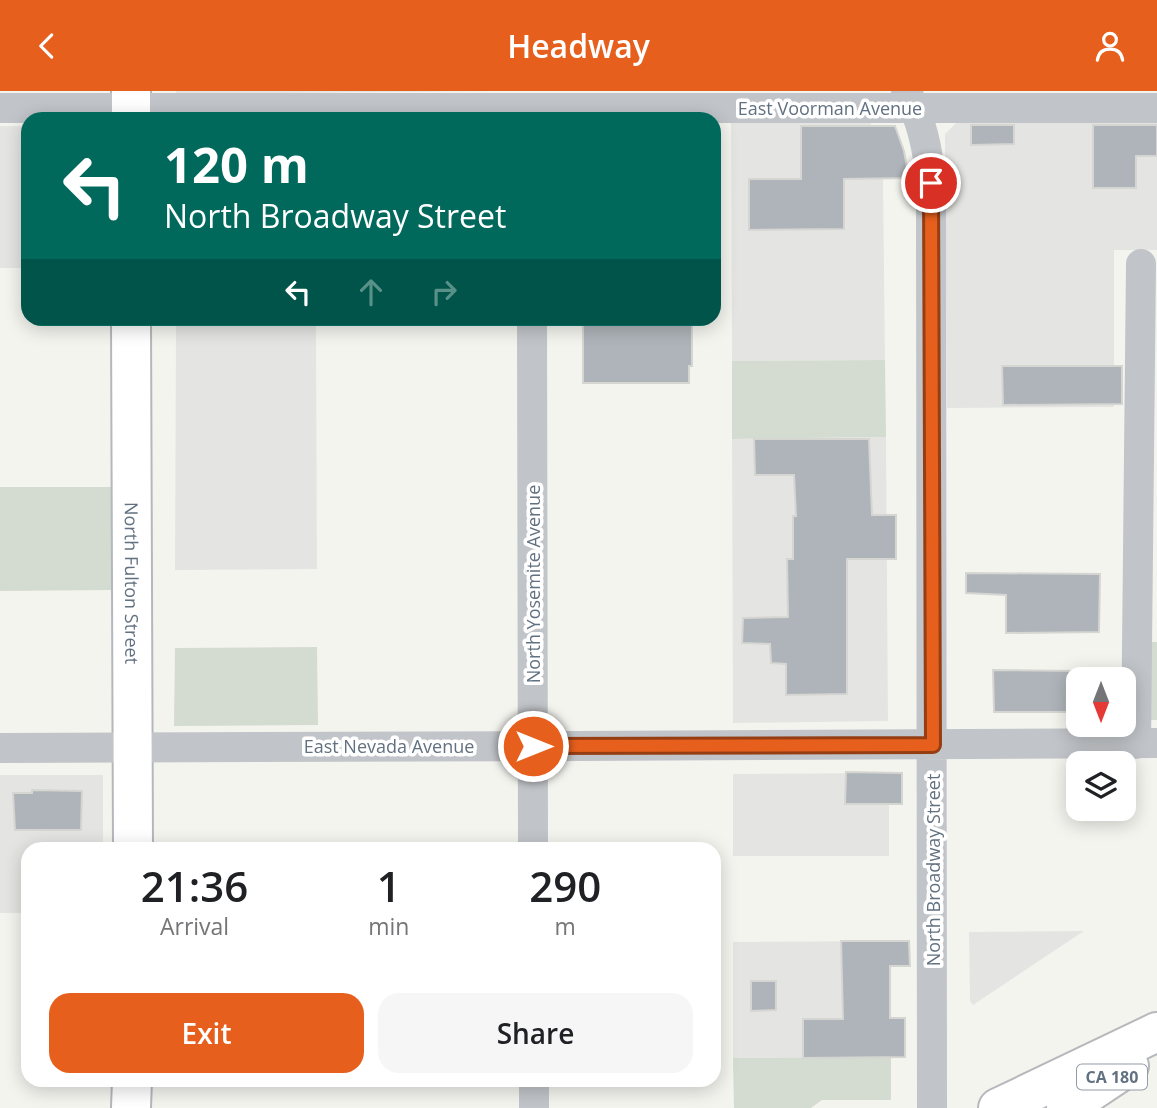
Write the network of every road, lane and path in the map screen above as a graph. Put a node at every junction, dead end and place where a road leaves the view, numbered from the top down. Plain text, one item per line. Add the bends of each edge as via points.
1 (911, 100) edge
2 (131, 106) edge
3 (540, 106) edge
4 (0, 108) edge
5 (1157, 108) edge
6 (1142, 264) dead end
7 (131, 326) edge
8 (532, 326) edge
9 (1147, 743) edge
10 (933, 745) junction
11 (533, 746) junction
12 (133, 747) junction
13 (0, 748) edge
14 (132, 842) edge
15 (533, 842) edge
16 (1157, 1032) edge
17 (1157, 1047) edge
18 (132, 1087) edge
19 (534, 1087) edge
20 (1009, 1102) edge
21 (131, 1108) edge
22 (534, 1108) edge
23 (932, 1108) edge
24 (1066, 1108) edge

1 - 3 street, East Voorman Avenue
1 - 5 street, East Voorman Avenue
1 - 10 street, North Broadway Street via 927,148 931,183
2 - 3 street, East Voorman Avenue
2 - 4 street, East Voorman Avenue
6 - 9 street
7 - 12 main road, North Fulton Street
8 - 11 street, North Yosemite Avenue
9 - 10 street, East Nevada Avenue
10 - 11 street, East Nevada Avenue
10 - 23 street, North Broadway Street
11 - 12 street, East Nevada Avenue
11 - 15 street, North Yosemite Avenue
12 - 13 street, East Nevada Avenue
12 - 14 main road, North Fulton Street
16 - 20 main road
17 - 24 main road, CA 180
18 - 21 main road
19 - 22 street

